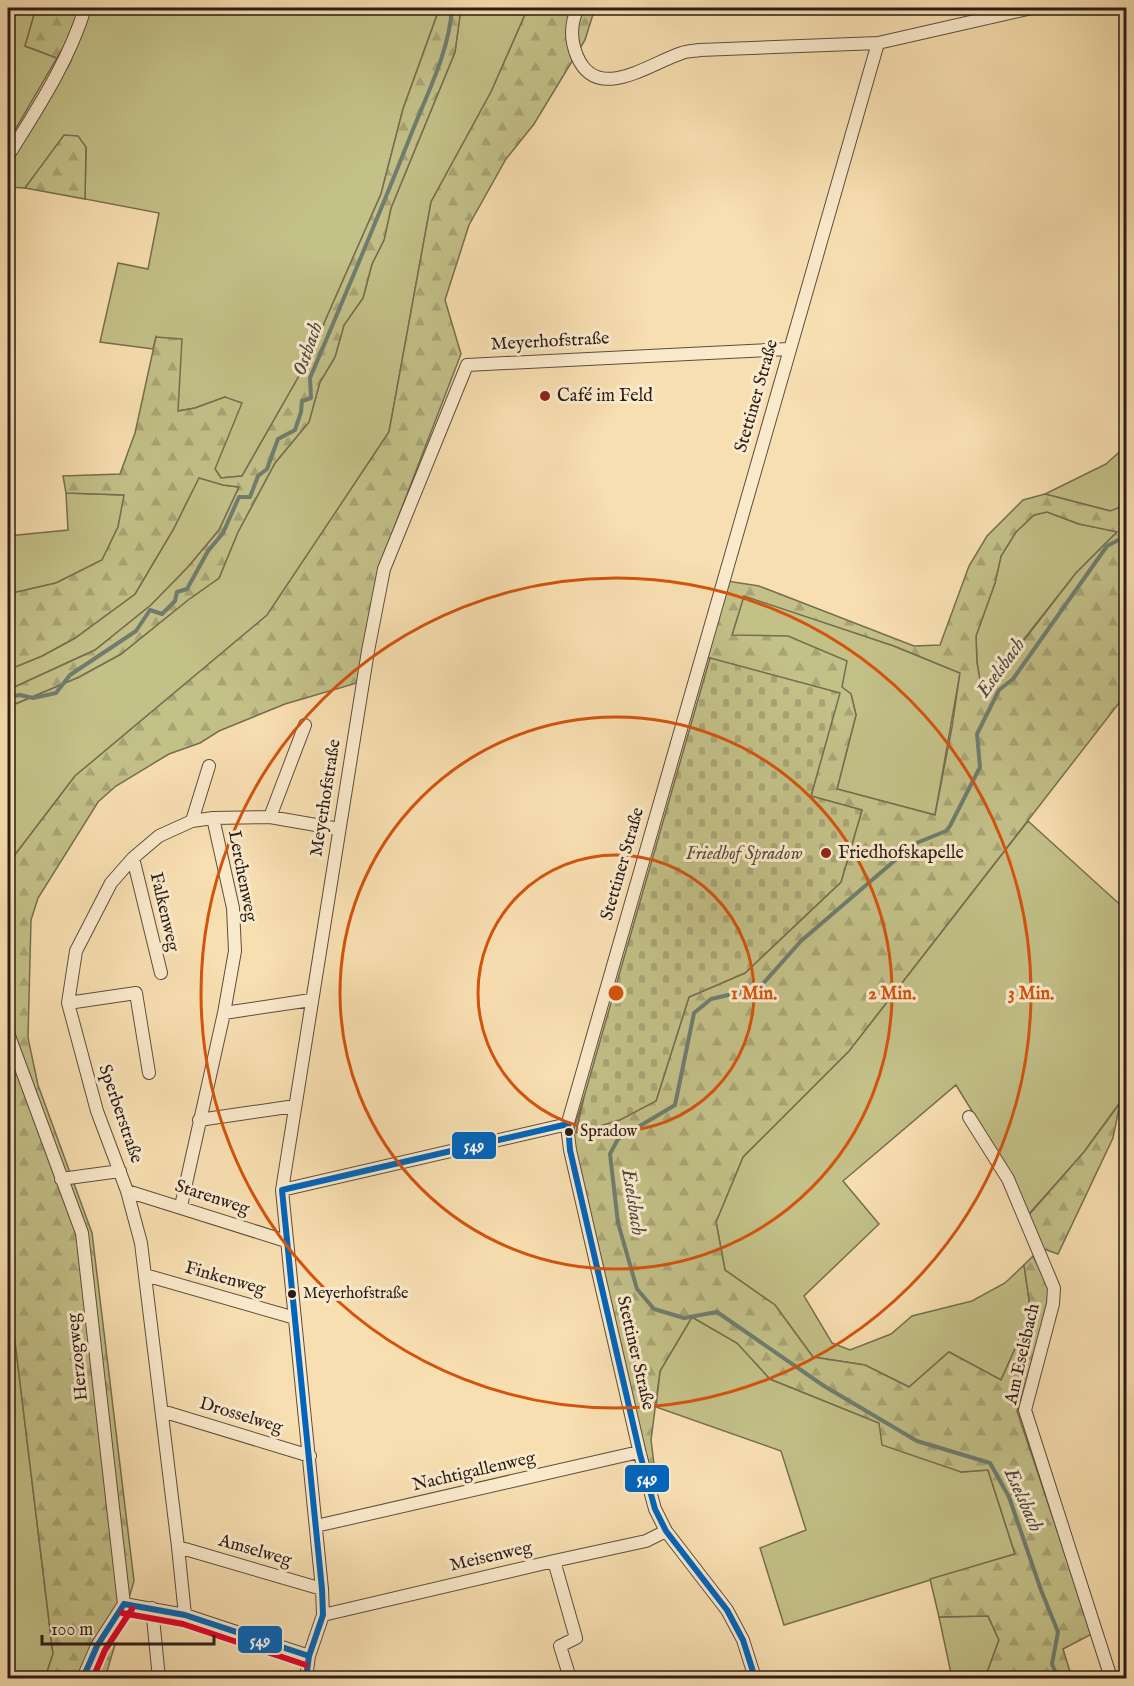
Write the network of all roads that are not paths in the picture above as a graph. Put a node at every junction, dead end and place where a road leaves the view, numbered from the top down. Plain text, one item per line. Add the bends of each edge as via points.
1 (85, 8) edge
2 (578, 8) edge
3 (1032, 8) edge
4 (878, 42) junction
5 (8, 156) edge
6 (789, 349) junction
7 (305, 725) dead end
8 (209, 766) dead end
9 (270, 817) junction
10 (213, 818) junction
11 (192, 821) junction
12 (339, 829) junction
13 (133, 858) junction
14 (161, 973) dead end
15 (311, 1000) junction
16 (68, 1004) junction
17 (224, 1013) junction
18 (8, 1033) edge
19 (149, 1073) dead end
20 (296, 1106) junction
21 (969, 1117) dead end
22 (199, 1120) junction
23 (568, 1124) junction
24 (120, 1171) junction
25 (61, 1179) junction
26 (282, 1190) junction
27 (127, 1191) junction
28 (181, 1206) junction
29 (286, 1241) junction
30 (145, 1275) junction
31 (295, 1318) junction
32 (162, 1411) junction
33 (639, 1452) junction
34 (310, 1456) junction
35 (316, 1526) junction
36 (666, 1531) junction
37 (178, 1547) junction
38 (554, 1561) junction
39 (322, 1589) junction
40 (124, 1604) junction
41 (152, 1608) junction
42 (185, 1615) junction
43 (323, 1616) junction
44 (309, 1656) junction
45 (83, 1678) edge
46 (159, 1678) edge
47 (306, 1678) edge
48 (570, 1678) edge
49 (755, 1678) edge
50 (1111, 1678) edge

1 - 5 street via 76,36
2 - 4 street via 572,20 572,42 581,64 596,78 612,80 700,50
3 - 4 street
4 - 6 street, Stettiner Straße
6 - 12 street, Meyerhofstraße via 467,365 384,569
6 - 23 street, Stettiner Straße
7 - 9 street
8 - 11 street
9 - 10 street, Sperberstraße
9 - 12 street, Sperberstraße
10 - 11 street, Sperberstraße
10 - 17 street, Lerchenweg via 233,908 235,935
11 - 13 street, Sperberstraße via 159,836
12 - 15 street, Meyerhofstraße
13 - 14 street, Falkenweg
13 - 16 street, Sperberstraße via 111,883 76,951
15 - 17 street
15 - 20 street, Meyerhofstraße
16 - 19 street via 136,993
16 - 24 street, Sperberstraße via 97,1111
17 - 22 street, Lerchenweg
18 - 25 street, Herzogweg
20 - 22 street
20 - 26 street, Meyerhofstraße
21 - 50 street, Am Eselsbach via 1008,1179 1054,1288 1026,1410
22 - 28 street, Lerchenweg
23 - 26 street
23 - 33 street, Stettiner Straße via 570,1150
24 - 25 street
24 - 27 street, Sperberstraße
25 - 40 street, Herzogweg via 82,1233
26 - 29 street, Meyerhofstraße
27 - 28 street, Starenweg
27 - 30 street, Sperberstraße
28 - 29 street, Starenweg
29 - 31 street, Meyerhofstraße
30 - 31 street, Finkenweg
30 - 32 street, Sperberstraße
31 - 34 street, Meyerhofstraße
32 - 34 street, Drosselweg
32 - 37 street, Sperberstraße
33 - 35 street, Nachtigallenweg
33 - 36 street, Stettiner Straße via 654,1509
34 - 35 street, Meyerhofstraße
35 - 39 street, Meyerhofstraße
36 - 38 street, Meisenweg via 646,1541
36 - 49 street, Stettiner Straße via 727,1610 743,1640
37 - 39 street, Amselweg
37 - 42 street, Sperberstraße
38 - 43 street, Meisenweg
38 - 48 street via 576,1638 560,1646
39 - 43 street, Meyerhofstraße
40 - 41 street
40 - 45 street via 97,1646
41 - 42 street
41 - 46 street
42 - 44 street
43 - 44 street, Meyerhofstraße
44 - 47 street, Meyerhofstraße

